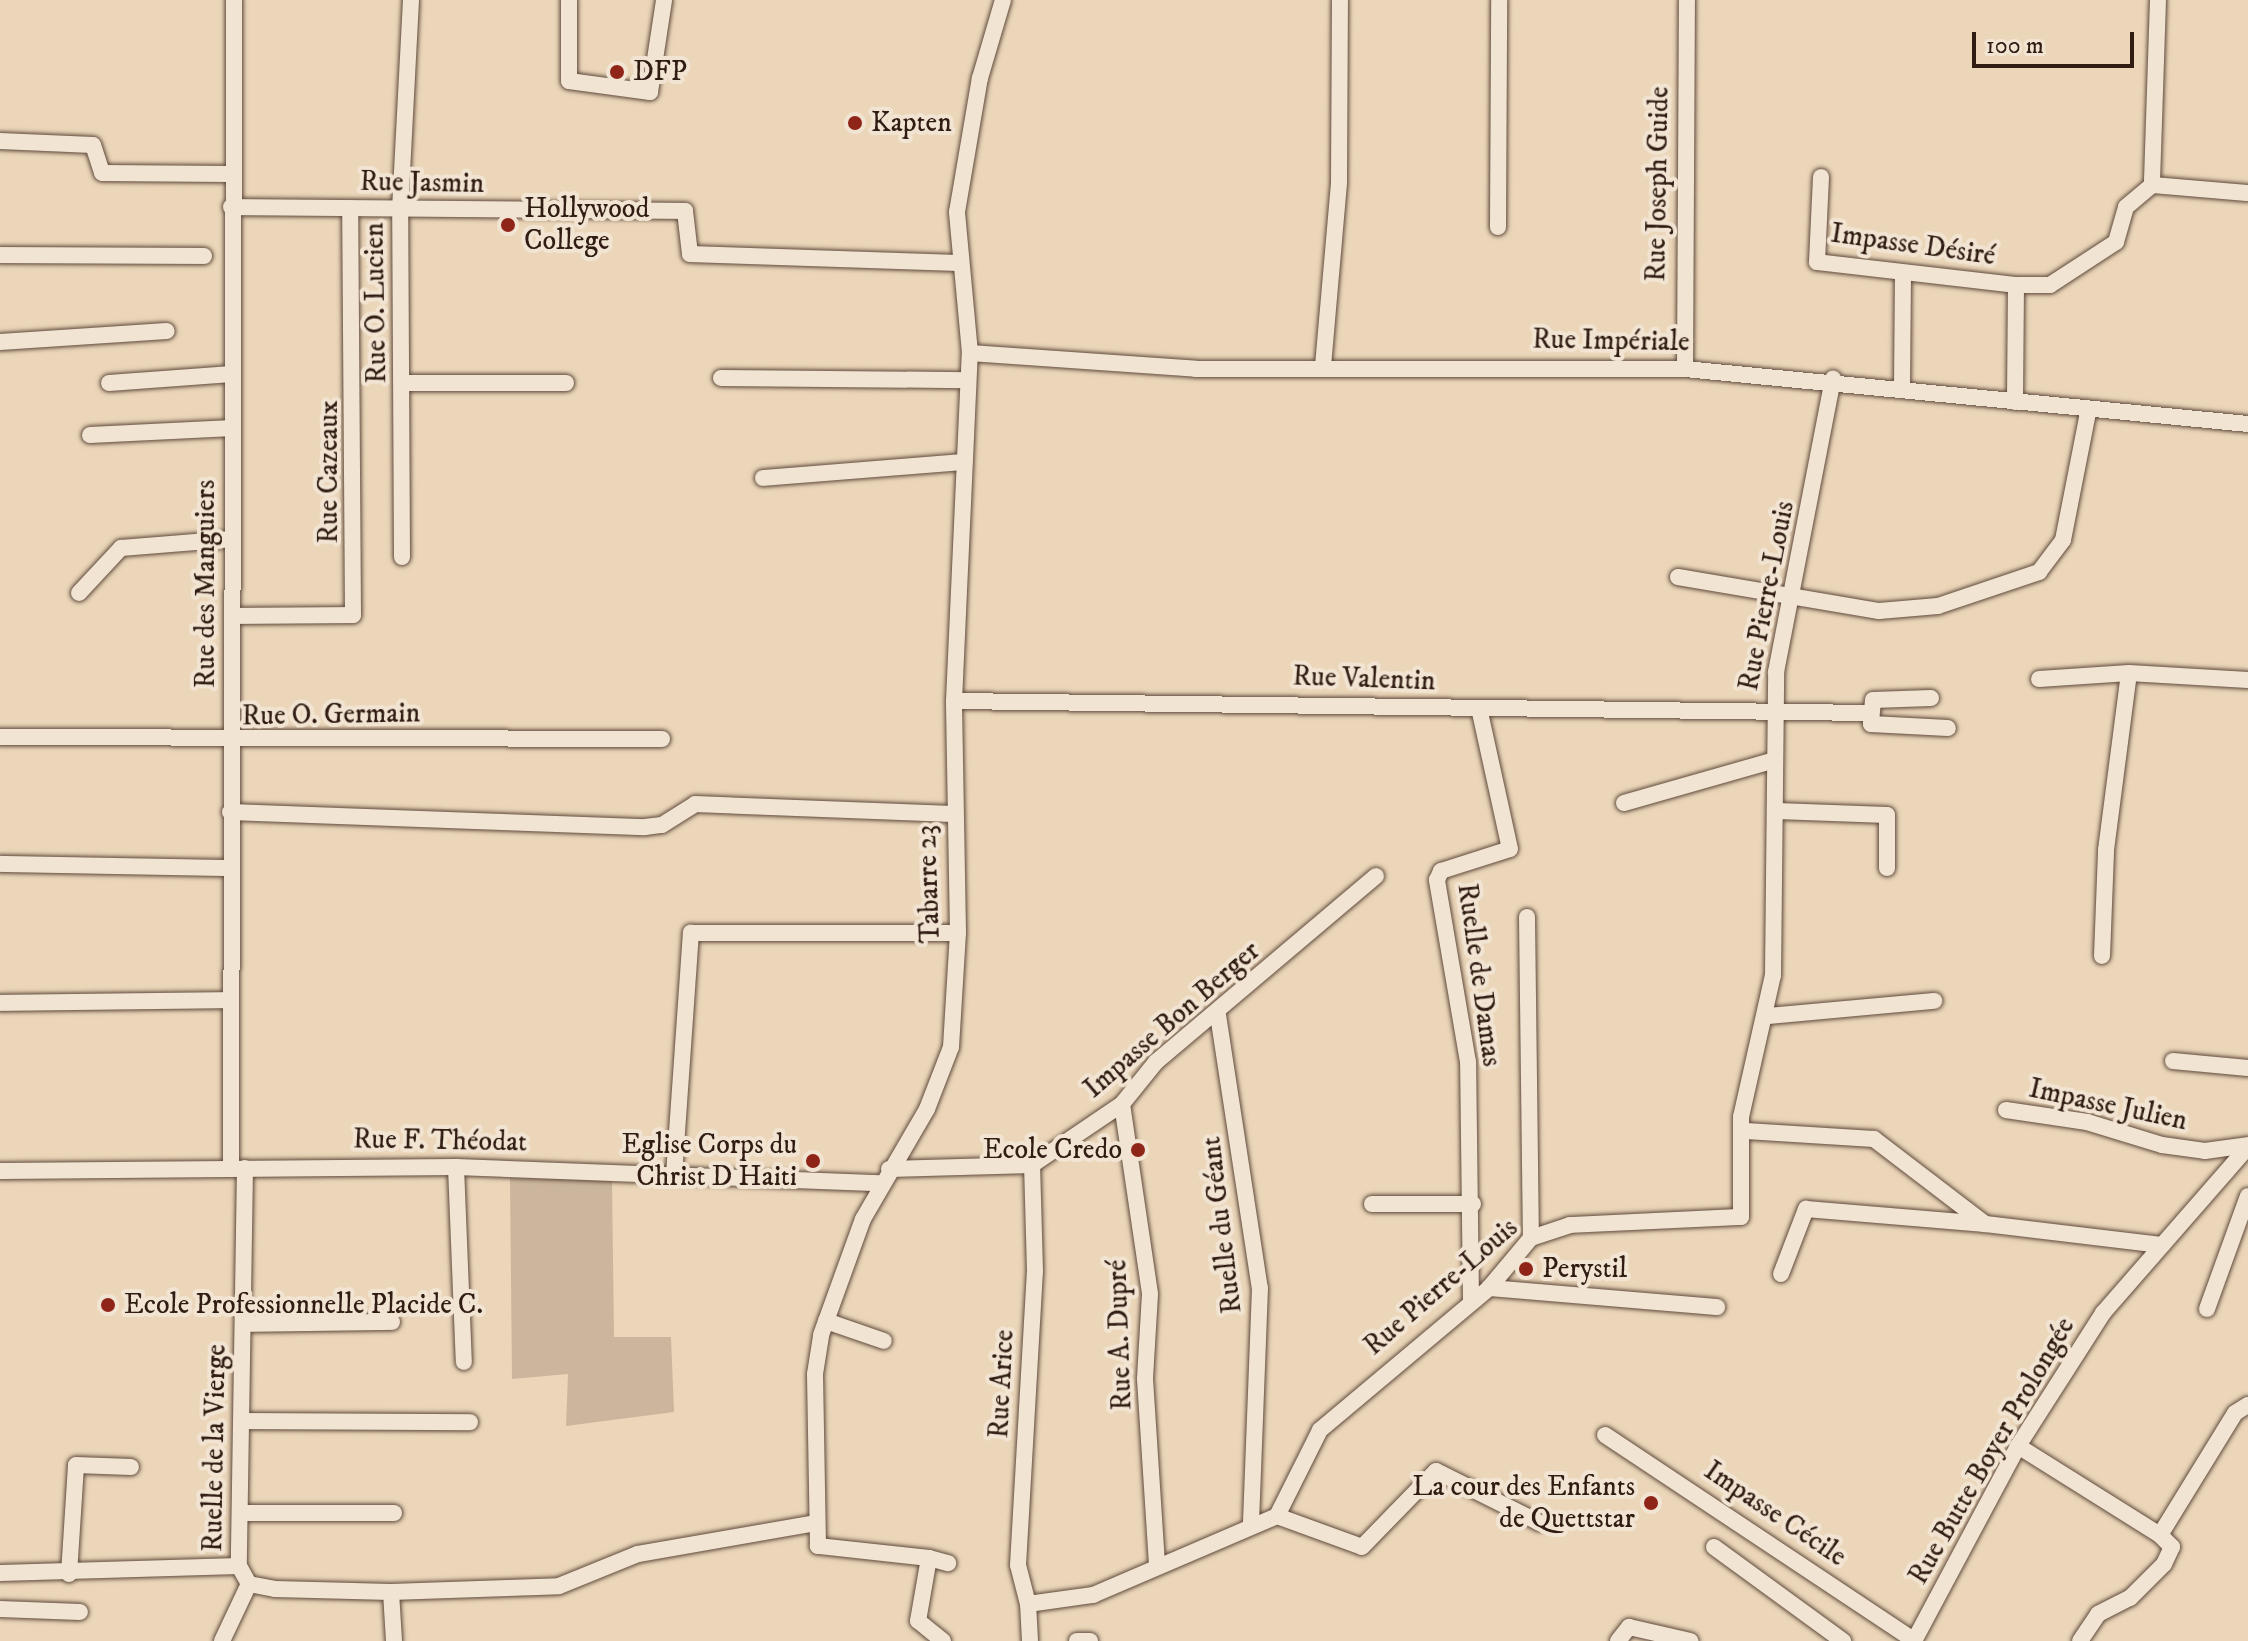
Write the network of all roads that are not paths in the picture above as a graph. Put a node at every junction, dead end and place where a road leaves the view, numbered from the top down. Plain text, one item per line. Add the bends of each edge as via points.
1 (234, 0) edge
2 (411, 0) edge
3 (569, 0) edge
4 (664, 0) edge
5 (1003, 0) edge
6 (1340, 0) edge
7 (1499, 0) edge
8 (1687, 0) edge
9 (2158, 0) edge
10 (0, 141) edge
11 (231, 174) junction
12 (1821, 177) dead end
13 (2152, 185) junction
14 (2248, 193) edge
15 (231, 207) junction
16 (350, 208) junction
17 (400, 210) junction
18 (1498, 227) dead end
19 (0, 255) edge
20 (204, 256) dead end
21 (958, 263) junction
22 (1903, 273) junction
23 (2016, 285) junction
24 (167, 331) dead end
25 (0, 342) edge
26 (970, 353) junction
27 (1323, 366) junction
28 (1685, 369) junction
29 (232, 374) junction
30 (721, 378) dead end
31 (1833, 378) junction
32 (968, 380) junction
33 (109, 383) dead end
34 (404, 383) junction
35 (566, 383) dead end
36 (1902, 387) junction
37 (2015, 402) junction
38 (2088, 412) junction
39 (2248, 424) edge
40 (233, 428) junction
41 (90, 435) dead end
42 (964, 462) junction
43 (763, 478) dead end
44 (233, 539) junction
45 (402, 557) dead end
46 (1678, 577) dead end
47 (79, 593) dead end
48 (1792, 602) junction
49 (233, 616) junction
50 (2129, 673) junction
51 (2039, 679) dead end
52 (2248, 680) edge
53 (1931, 698) dead end
54 (954, 701) junction
55 (1480, 712) junction
56 (1870, 713) junction
57 (1771, 715) junction
58 (1948, 728) dead end
59 (0, 737) edge
60 (662, 739) dead end
61 (231, 743) junction
62 (1775, 760) junction
63 (1624, 803) dead end
64 (1777, 811) junction
65 (230, 812) junction
66 (953, 814) junction
67 (0, 864) edge
68 (230, 868) junction
69 (1887, 868) dead end
70 (1376, 876) dead end
71 (1527, 917) dead end
72 (958, 933) junction
73 (2102, 956) dead end
74 (230, 1000) junction
75 (1934, 1001) dead end
76 (0, 1003) edge
77 (1218, 1015) junction
78 (1768, 1016) junction
79 (2173, 1061) dead end
80 (2248, 1068) edge
81 (1122, 1104) junction
82 (2006, 1110) dead end
83 (1746, 1131) junction
84 (2248, 1146) edge
85 (1032, 1165) junction
86 (456, 1167) junction
87 (238, 1168) junction
88 (0, 1171) edge
89 (674, 1175) junction
90 (884, 1176) junction
91 (2248, 1196) edge
92 (1372, 1204) dead end
93 (1473, 1204) junction
94 (1985, 1224) junction
95 (1531, 1238) junction
96 (2162, 1245) junction
97 (1781, 1274) dead end
98 (1489, 1288) junction
99 (1471, 1300) junction
100 (1717, 1307) dead end
101 (2207, 1309) dead end
102 (826, 1321) junction
103 (392, 1322) dead end
104 (244, 1324) junction
105 (884, 1341) dead end
106 (464, 1362) dead end
107 (2248, 1405) edge
108 (245, 1421) junction
109 (470, 1422) dead end
110 (1605, 1435) dead end
111 (2018, 1446) junction
112 (131, 1467) dead end
113 (244, 1513) junction
114 (394, 1513) dead end
115 (1277, 1516) junction
116 (815, 1523) junction
117 (1540, 1523) dead end
118 (1251, 1526) junction
119 (2160, 1535) junction
120 (1714, 1547) dead end
121 (929, 1558) junction
122 (948, 1563) dead end
123 (1157, 1565) junction
124 (239, 1566) junction
125 (1, 1568) edge
126 (69, 1574) junction
127 (249, 1584) junction
128 (391, 1592) junction
129 (1028, 1604) junction
130 (0, 1609) edge
131 (80, 1612) dead end
132 (934, 1639) edge
133 (1914, 1640) edge
134 (222, 1641) edge
135 (394, 1641) edge
136 (1030, 1641) edge
137 (1077, 1641) edge
138 (1090, 1641) edge
139 (1618, 1641) edge
140 (1690, 1641) edge
141 (1843, 1641) edge
142 (2080, 1641) edge

1 - 11 street, Rue des Manguiers
2 - 17 street, Rue O. Lucien
3 - 4 street via 569,81 650,92
5 - 21 street, Tabarre 23 via 963,170
6 - 27 street via 1339,182
7 - 18 street
8 - 28 street, Rue Joseph Guide
9 - 13 street
10 - 11 street via 93,145 102,173
11 - 15 street, Rue des Manguiers
12 - 22 street, Impasse Désiré via 1815,261
13 - 14 street
13 - 23 street via 2126,207 2116,242 2050,285
15 - 16 street, Rue Jasmin
15 - 29 street, Rue des Manguiers
16 - 17 street, Rue Jasmin
16 - 49 street, Rue Cazeaux via 353,615
17 - 21 street, Rue Jasmin via 685,211 690,254
17 - 34 street, Rue O. Lucien
19 - 20 street
21 - 26 street, Tabarre 23
22 - 23 street, Impasse Désiré
22 - 36 street
23 - 37 street, Impasse Désiré
24 - 25 street
26 - 27 street, Rue Impériale via 1196,369
26 - 32 street, Tabarre 23
27 - 28 street, Rue Impériale
28 - 31 street, Rue Impériale
29 - 33 street
29 - 40 street, Rue des Manguiers
30 - 32 street
31 - 36 street, Rue Impériale
31 - 48 street, Rue Pierre-Louis
32 - 42 street, Tabarre 23
34 - 35 street
34 - 45 street, Rue O. Lucien
36 - 37 street, Rue Impériale
37 - 38 street, Rue Impériale
38 - 39 street, Rue Impériale
38 - 48 street via 2063,540 2039,572 1938,606 1879,611
40 - 41 street
40 - 44 street, Rue des Manguiers
42 - 43 street
42 - 54 street, Tabarre 23
44 - 47 street via 121,548
44 - 49 street, Rue des Manguiers
46 - 48 street
48 - 57 street, Rue Pierre-Louis
49 - 61 street, Rue des Manguiers
50 - 51 street
50 - 52 street
50 - 73 street via 2106,850
53 - 56 street via 1873,700
54 - 55 street, Rue Valentin via 1364,701
54 - 66 street, Tabarre 23
55 - 57 street, Rue Valentin
55 - 93 street, Ruelle de Damas via 1510,849 1441,871 1437,880 1461,995
56 - 57 street, Rue Valentin
56 - 58 street via 1874,727
57 - 62 street, Rue Pierre-Louis
59 - 61 street, Rue O. Germain
60 - 61 street, Rue O. Germain
61 - 65 street, Rue des Manguiers
62 - 63 street
62 - 64 street, Rue Pierre-Louis
64 - 69 street via 1887,815
64 - 78 street, Rue Pierre-Louis
65 - 66 street via 645,827 662,825 695,804
65 - 68 street, Rue des Manguiers
66 - 72 street, Tabarre 23
67 - 68 street
68 - 74 street, Rue des Manguiers
70 - 77 street, Impasse Bon Berger
71 - 95 street
72 - 89 street via 691,933
72 - 90 street, Tabarre 23 via 944,1075
74 - 76 street
74 - 87 street, Rue des Manguiers
75 - 78 street
77 - 81 street, Impasse Bon Berger via 1156,1062
77 - 118 street, Ruelle du Géant via 1260,1288
78 - 83 street, Rue Pierre-Louis via 1750,1059
79 - 80 street
81 - 85 street, Impasse Bon Berger
81 - 123 street, Rue A. Dupré via 1150,1294 1145,1379
82 - 84 street, Impasse Julien via 2087,1122 2162,1145 2205,1151
83 - 94 street via 1874,1139
83 - 95 street, Rue Pierre-Louis via 1741,1217 1570,1225
84 - 96 street, Rue Butte Boyer Prolongée
85 - 90 street
85 - 129 street, Rue Arice via 1035,1271 1018,1565
86 - 87 street, Rue F. Théodat
86 - 89 street, Rue F. Théodat
86 - 106 street
87 - 88 street, Rue F. Théodat
87 - 104 street, Ruelle de la Vierge
89 - 90 street, Rue F. Théodat
90 - 102 street, Tabarre 23
91 - 101 street
92 - 93 street
93 - 99 street, Ruelle de Damas
94 - 96 street
94 - 97 street via 1806,1209
95 - 98 street, Rue Pierre-Louis
96 - 111 street, Rue Butte Boyer Prolongée via 2103,1313
98 - 99 street, Rue Pierre-Louis
98 - 100 street
99 - 115 street, Rue Pierre-Louis via 1320,1430
102 - 105 street
102 - 116 street, Tabarre 23 via 815,1374
103 - 104 street
104 - 108 street, Ruelle de la Vierge
107 - 119 street via 2235,1413
108 - 109 street
108 - 113 street, Ruelle de la Vierge
110 - 133 street, Impasse Cécile
111 - 119 street
111 - 133 street, Rue Butte Boyer Prolongée
112 - 126 street via 76,1465
113 - 114 street
113 - 124 street, Ruelle de la Vierge
115 - 117 street via 1362,1547 1436,1471
115 - 118 street
116 - 121 street via 823,1551
116 - 128 street, Ruelle de la Vierge via 638,1554 559,1586
118 - 123 street
119 - 142 street via 2172,1547 2164,1564 2130,1598 2098,1614
120 - 141 street
121 - 122 street
121 - 132 street via 918,1611
123 - 129 street via 1093,1595
124 - 126 street
124 - 127 street, Ruelle de la Vierge
125 - 126 street
127 - 128 street, Ruelle de la Vierge
127 - 134 street
128 - 135 street
129 - 136 street
130 - 131 street
137 - 138 street
139 - 140 street via 1629,1627

